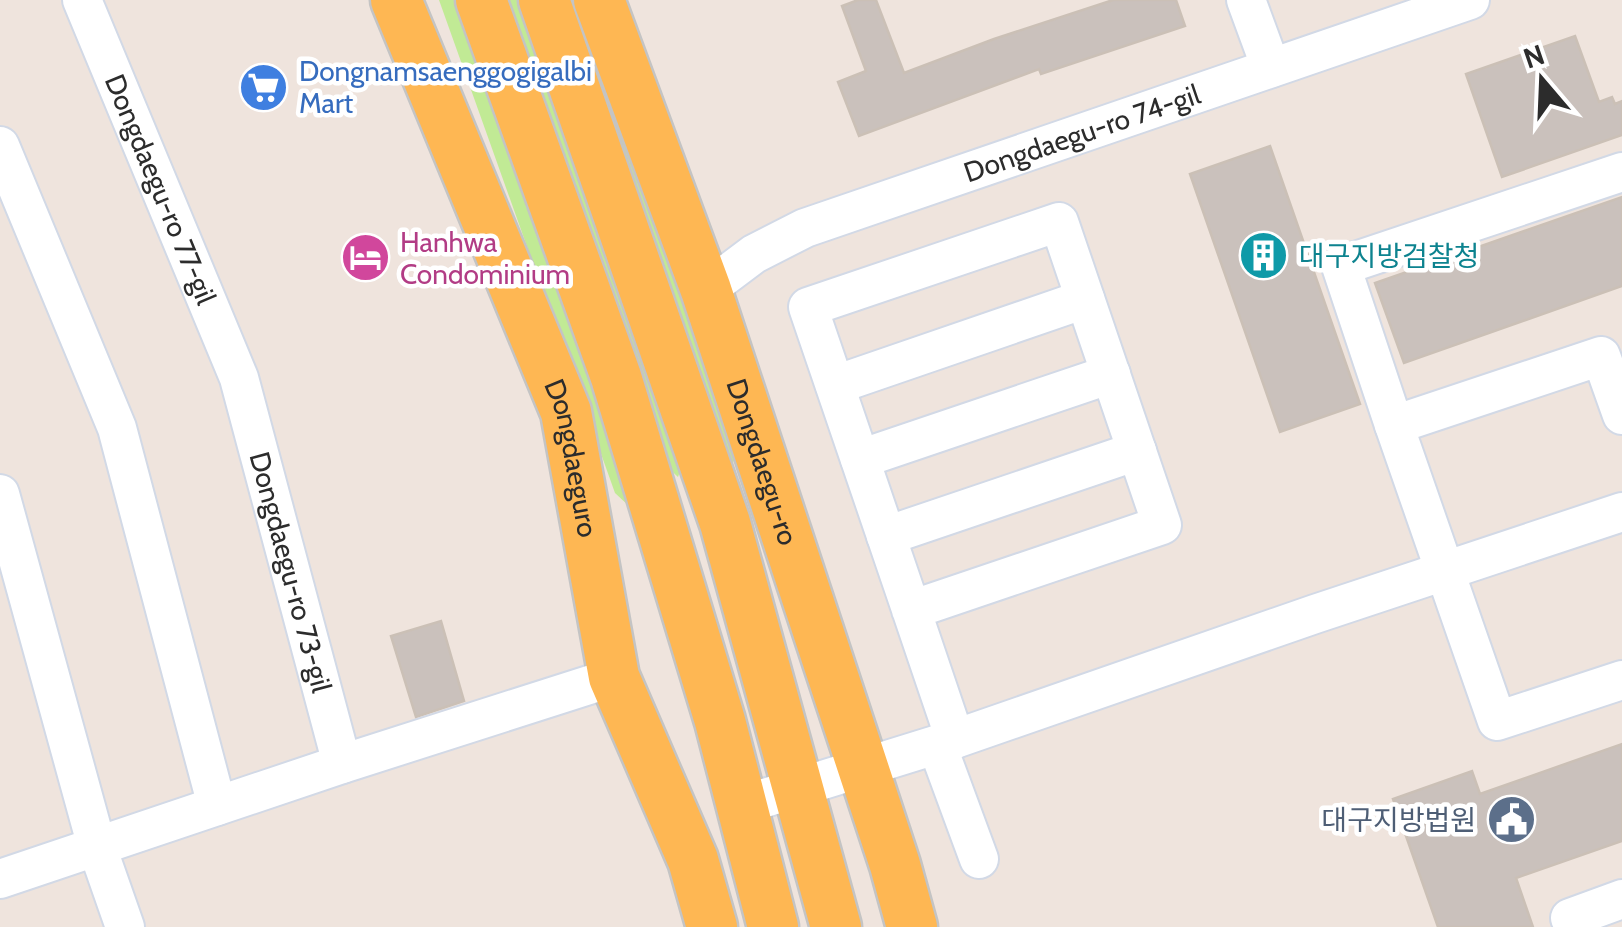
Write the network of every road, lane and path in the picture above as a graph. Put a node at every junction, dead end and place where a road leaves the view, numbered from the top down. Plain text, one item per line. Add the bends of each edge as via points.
1 (82, 0) edge
2 (396, 0) edge
3 (482, 0) edge
4 (544, 0) edge
5 (599, 0) edge
6 (1246, 0) edge
7 (1470, 0) edge
8 (1270, 68) junction
9 (0, 146) edge
10 (1622, 172) edge
11 (706, 290) junction
12 (1086, 300) junction
13 (1110, 374) junction
14 (239, 378) joint
15 (835, 385) junction
16 (1622, 415) edge
17 (1394, 426) junction
18 (1137, 451) junction
19 (860, 459) junction
20 (0, 494) edge
21 (1622, 512) edge
22 (886, 536) junction
23 (1444, 572) junction
24 (911, 610) junction
25 (614, 677) junction
26 (1622, 680) edge
27 (946, 742) junction
28 (342, 764) junction
29 (863, 767) junction
30 (798, 788) junction
31 (742, 805) junction
32 (217, 806) junction
33 (97, 847) junction
34 (978, 859) dead end
35 (0, 879) edge
36 (1622, 898) edge
37 (1570, 918) dead end
38 (125, 927) edge
39 (712, 927) edge
40 (772, 927) edge
41 (799, 927) edge
42 (824, 927) edge
43 (836, 927) edge
44 (912, 927) edge

1 - 14 street, Dongdaegu-ro 77-gil
2 - 25 main road, Dongdaeguro via 566,412
3 - 31 main road via 616,377
4 - 30 main road, Dongdaegu-ro via 726,523
5 - 11 main road, Dongdaegu-ro
6 - 8 street
7 - 8 street, Dongdaegu-ro 74-gil
8 - 11 street, Dongdaegu-ro 74-gil via 806,228 754,254
9 - 32 street via 117,428
10 - 17 street via 1341,266
11 - 29 main road, Dongdaegu-ro
12 - 13 street
12 - 15 street
12 - 15 street via 1059,222 808,308
13 - 18 street
13 - 19 street
14 - 28 street, Dongdaegu-ro 73-gil
15 - 19 street
16 - 17 street via 1601,356
17 - 23 street
18 - 22 street
18 - 24 street via 1162,525
19 - 22 street
20 - 33 street
21 - 23 street
22 - 24 street
23 - 26 street via 1497,721
23 - 27 street
24 - 27 street
25 - 28 street
25 - 39 main road, Dongdaeguro via 692,860
27 - 29 street
27 - 34 street
28 - 32 street
29 - 30 street
29 - 44 main road, Dongdaegu-ro
30 - 31 street
30 - 43 main road, Dongdaegu-ro
31 - 40 main road
32 - 33 street
33 - 35 street
33 - 38 street
36 - 37 street
41 - 42 main road

